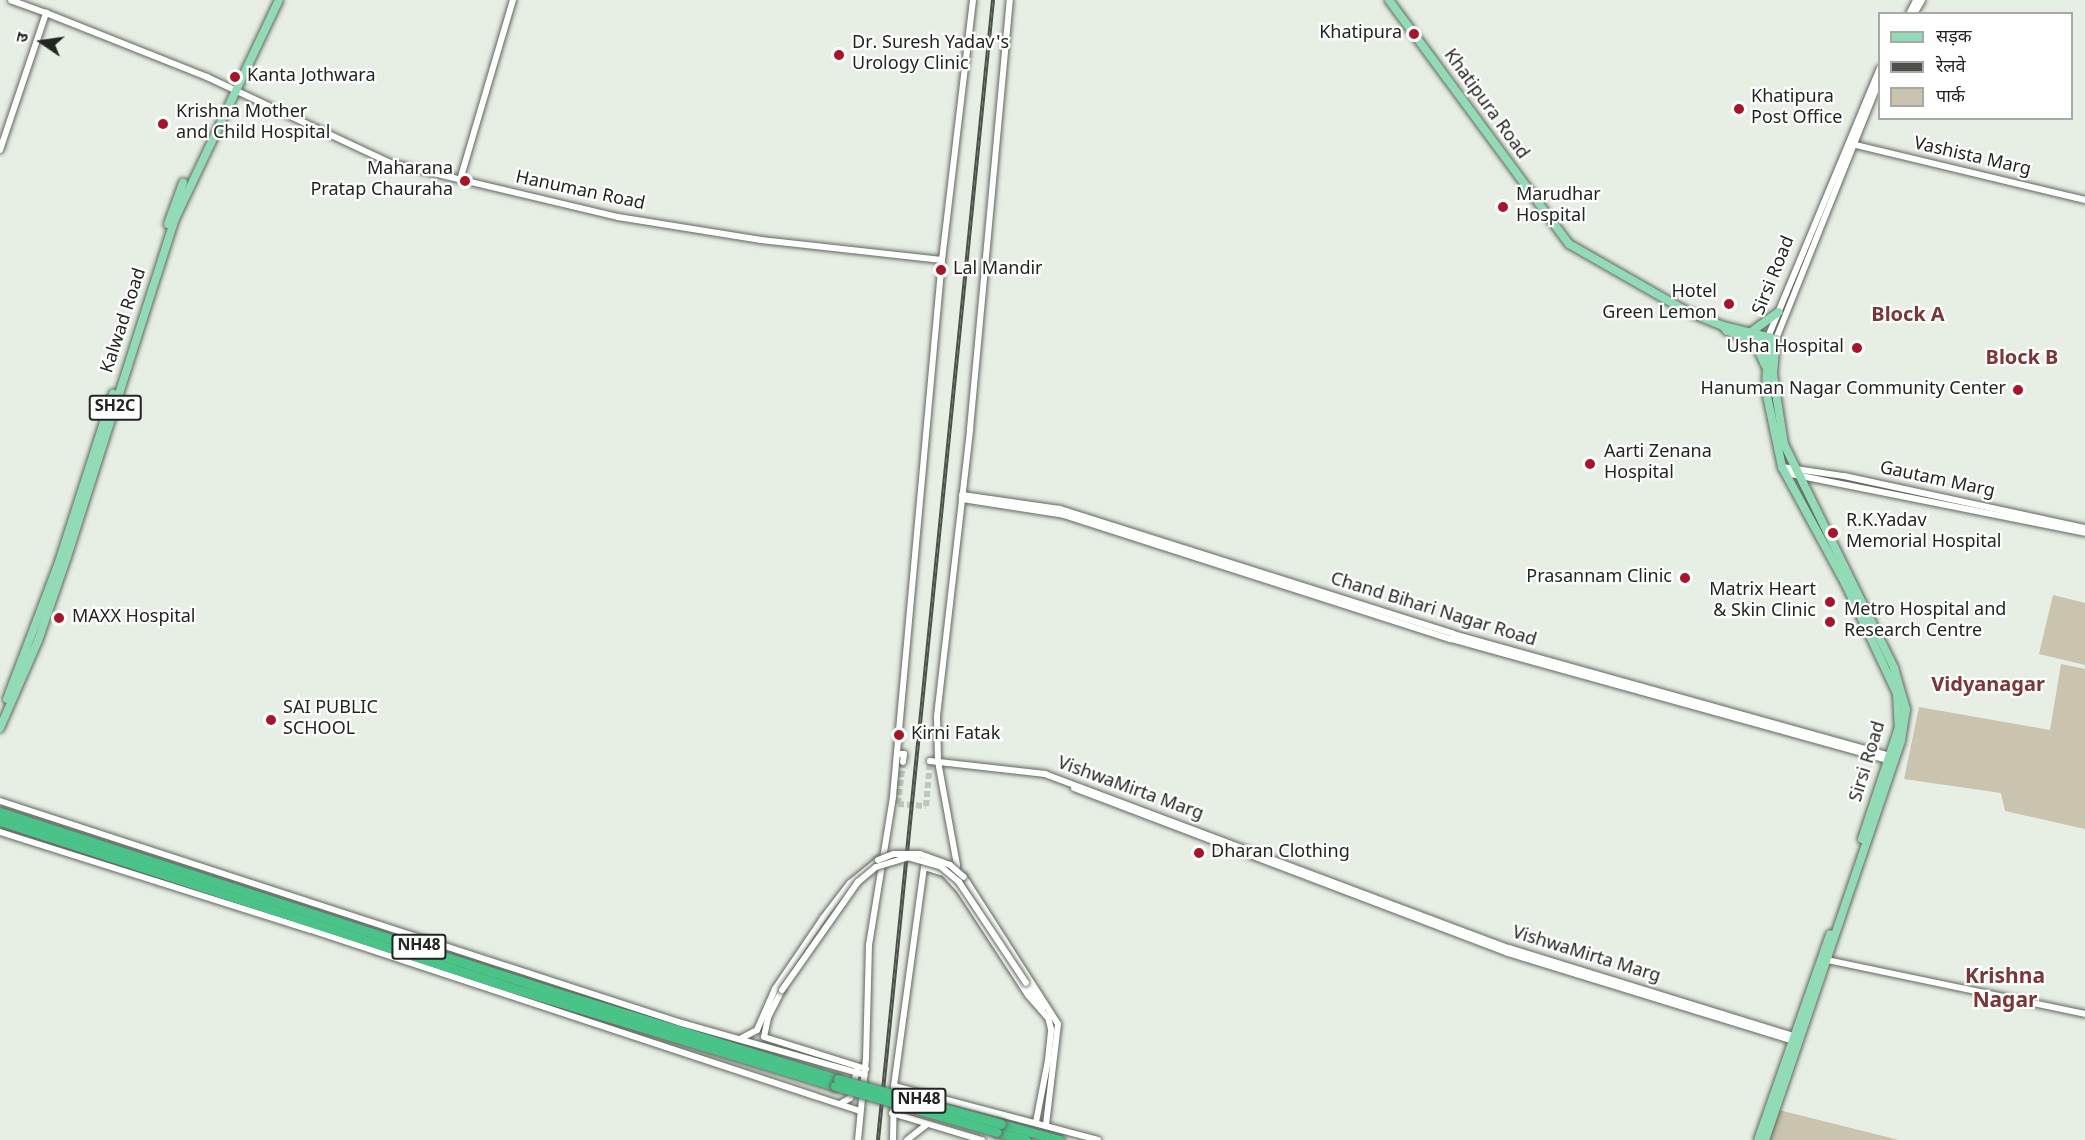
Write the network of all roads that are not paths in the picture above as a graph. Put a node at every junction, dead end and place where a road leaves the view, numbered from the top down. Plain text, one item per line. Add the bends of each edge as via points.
1 (11, 0) edge
2 (274, 0) edge
3 (279, 0) edge
4 (513, 0) edge
5 (973, 0) edge
6 (1010, 0) edge
7 (1389, 0) edge
8 (46, 13) junction
9 (1878, 73) edge
10 (1878, 85) edge
11 (232, 88) junction
12 (1852, 144) junction
13 (0, 150) edge
14 (460, 180) junction
15 (2085, 200) edge
16 (942, 261) junction
17 (1779, 312) junction
18 (135, 335) junction
19 (1752, 336) junction
20 (1771, 342) junction
21 (1765, 365) junction
22 (1784, 470) junction
23 (1796, 470) junction
24 (962, 497) junction
25 (2085, 528) edge
26 (2085, 533) edge
27 (0, 717) edge
28 (0, 729) edge
29 (897, 754) junction
30 (1891, 759) junction
31 (930, 761) dead end
32 (938, 761) junction
33 (903, 762) tunnel mouth
34 (0, 801) edge
35 (0, 812) edge
36 (0, 822) edge
37 (0, 832) edge
38 (955, 884) junction
39 (1827, 960) junction
40 (1029, 982) junction
41 (778, 989) junction
42 (2085, 1014) edge
43 (1048, 1018) junction
44 (1797, 1039) junction
45 (738, 1040) junction
46 (857, 1070) junction
47 (865, 1072) junction
48 (837, 1082) junction
49 (894, 1086) junction
50 (919, 1092) junction
51 (840, 1104) junction
52 (860, 1111) junction
53 (892, 1113) junction
54 (911, 1120) junction
55 (1036, 1122) junction
56 (926, 1125) junction
57 (1046, 1125) junction
58 (999, 1128) junction
59 (858, 1140) edge
60 (893, 1140) edge
61 (907, 1140) edge
62 (982, 1140) edge
63 (1026, 1140) edge
64 (1060, 1140) edge
65 (1098, 1140) edge
66 (1758, 1140) edge
67 (1765, 1140) edge

1 - 8 street, Hanuman Road
2 - 11 main road, Kalwad Road / SH2C
3 - 11 main road, Kalwad Road / SH2C
4 - 14 street
5 - 16 street
6 - 24 street
7 - 19 main road, Khatipura Road via 1569,244 1686,311
8 - 11 street, Hanuman Road
8 - 13 street
9 - 17 street, Sirsi Road
10 - 12 street, Sirsi Road
11 - 14 street, Hanuman Road via 391,163
11 - 18 main road, Kalwad Road / SH2C via 180,199
12 - 15 street, Vashista Marg
12 - 20 street, Sirsi Road
14 - 16 street, Hanuman Road via 618,217 761,240
16 - 29 street
17 - 19 main road
17 - 20 street, Sirsi Road
18 - 27 main road, Kalwad Road / SH2C via 55,574
18 - 28 main road, Kalwad Road / SH2C via 61,576
19 - 20 main road, Khatipura Road
19 - 21 main road
20 - 21 main road, Sirsi Road
20 - 23 main road, Sirsi Road via 1784,444
21 - 22 main road, Sirsi Road via 1766,391
22 - 23 street, Gautam Marg
22 - 30 main road, Sirsi Road via 1846,585 1897,694 1899,727
23 - 25 street, Gautam Marg
23 - 26 street, Gautam Marg
23 - 30 main road, Sirsi Road via 1903,692 1905,727
24 - 30 street, Chand Bihari Nagar Road via 1064,515 1668,702
24 - 32 street via 937,716
29 - 33 street via 904,754
29 - 47 street via 869,945
30 - 39 main road, Sirsi Road
30 - 44 main road, Sirsi Road
31 - 32 street, VishwaMirta Marg
32 - 38 street via 957,865
32 - 44 street, VishwaMirta Marg via 1040,774 1508,953
34 - 45 street
35 - 48 highway, NH48
36 - 48 highway, NH48 via 501,984
37 - 51 street
38 - 43 street via 1028,995
38 - 49 street via 934,868 924,867 921,874
39 - 42 street
39 - 44 main road, Sirsi Road
40 - 41 street, bridge via 959,882 940,866 908,857 876,867 858,882
40 - 43 street
40 - 57 street via 1058,1024
41 - 45 street via 757,1029
41 - 46 street via 764,1037
43 - 55 street via 1048,1060
44 - 66 main road, Sirsi Road
44 - 67 main road, Sirsi Road
45 - 46 street
46 - 47 street
46 - 51 street via 850,1098
47 - 52 street
48 - 58 highway, NH48, bridge
49 - 50 street
49 - 53 street
50 - 54 street via 911,1096 908,1104
50 - 55 street
51 - 52 street
52 - 59 street
53 - 54 street
53 - 60 street
54 - 56 street
55 - 57 street
56 - 61 street
56 - 62 street
57 - 65 street
58 - 63 highway, NH48
58 - 64 highway, NH48

